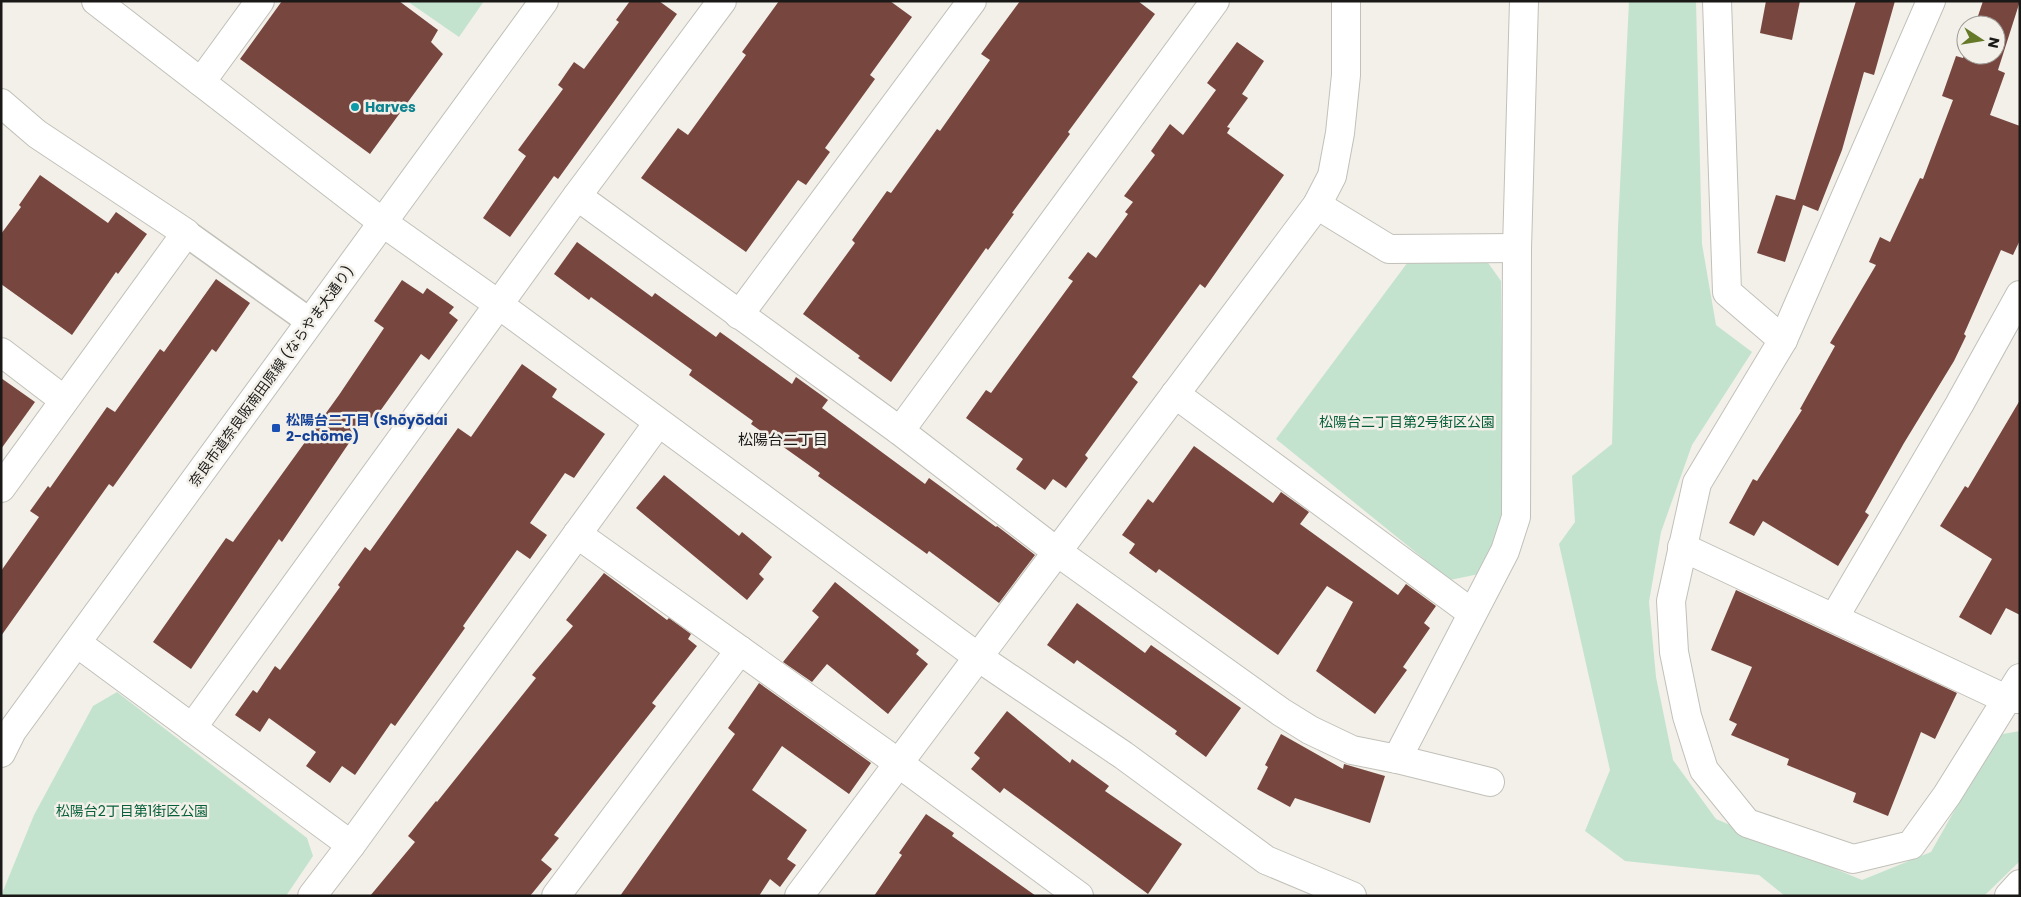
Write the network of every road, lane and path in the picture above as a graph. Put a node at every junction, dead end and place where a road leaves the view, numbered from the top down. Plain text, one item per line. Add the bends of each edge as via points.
1 (96, 1) edge
2 (260, 1) edge
3 (544, 1) edge
4 (722, 1) edge
5 (972, 1) edge
6 (1215, 1) edge
7 (1346, 1) edge
8 (1524, 1) edge
9 (1717, 1) edge
10 (1931, 1) edge
11 (201, 82) junction
12 (1, 103) edge
13 (577, 196) junction
14 (1317, 205) junction
15 (382, 222) junction
16 (186, 233) junction
17 (1517, 248) junction
18 (2020, 295) edge
19 (498, 304) junction
20 (739, 315) junction
21 (309, 322) junction
22 (1782, 340) junction
23 (1, 352) edge
24 (1175, 394) junction
25 (64, 400) junction
26 (658, 423) junction
27 (900, 431) junction
28 (1, 488) edge
29 (576, 534) junction
30 (1682, 547) junction
31 (1056, 551) junction
32 (1472, 613) junction
33 (1834, 618) junction
34 (77, 643) junction
35 (740, 650) junction
36 (978, 657) junction
37 (2015, 692) edge
38 (192, 728) junction
39 (1, 753) edge
40 (1397, 758) junction
41 (898, 762) junction
42 (1490, 782) dead end
43 (351, 845) junction
44 (2020, 884) edge
45 (1048, 888) edge
46 (312, 896) edge
47 (556, 896) edge
48 (799, 896) edge
49 (1078, 896) edge
50 (1352, 896) edge
51 (2009, 896) edge

1 - 11 street
2 - 11 street
3 - 15 street, 奈良市道奈良阪南田原線 (ならやま大通り)
4 - 13 street
5 - 20 street
6 - 27 street
7 - 14 street via 1346,75 1340,133 1332,176
8 - 17 street
9 - 22 street via 1727,292
10 - 22 street
11 - 15 street
12 - 16 street via 37,134
13 - 19 street
13 - 20 street
14 - 17 street via 1389,249
14 - 24 street
15 - 19 street
15 - 21 street, 奈良市道奈良阪南田原線 (ならやま大通り)
16 - 21 street
16 - 25 street
17 - 32 street via 1516,517 1505,551
18 - 33 street via 1960,405
19 - 26 street
19 - 38 street
20 - 27 street
21 - 34 street, 奈良市道奈良阪南田原線 (ならやま大通り)
22 - 30 street via 1697,482
23 - 25 street
24 - 31 street
24 - 32 street
25 - 28 street
26 - 29 street
26 - 36 street
27 - 31 street
29 - 35 street
29 - 43 street
30 - 33 street
30 - 37 street via 1671,601 1674,652 1687,716 1704,770 1747,823 1853,859 1912,845
31 - 36 street
31 - 40 street via 1310,730 1352,750
32 - 40 street
33 - 37 street
34 - 38 street
34 - 39 street, 奈良市道奈良阪南田原線 (ならやま大通り) via 12,731
35 - 41 street
35 - 47 street
36 - 41 street
36 - 50 street via 1123,755 1266,860
38 - 43 street
40 - 42 street
41 - 45 street
41 - 48 street
43 - 46 street
44 - 51 street
45 - 49 street

